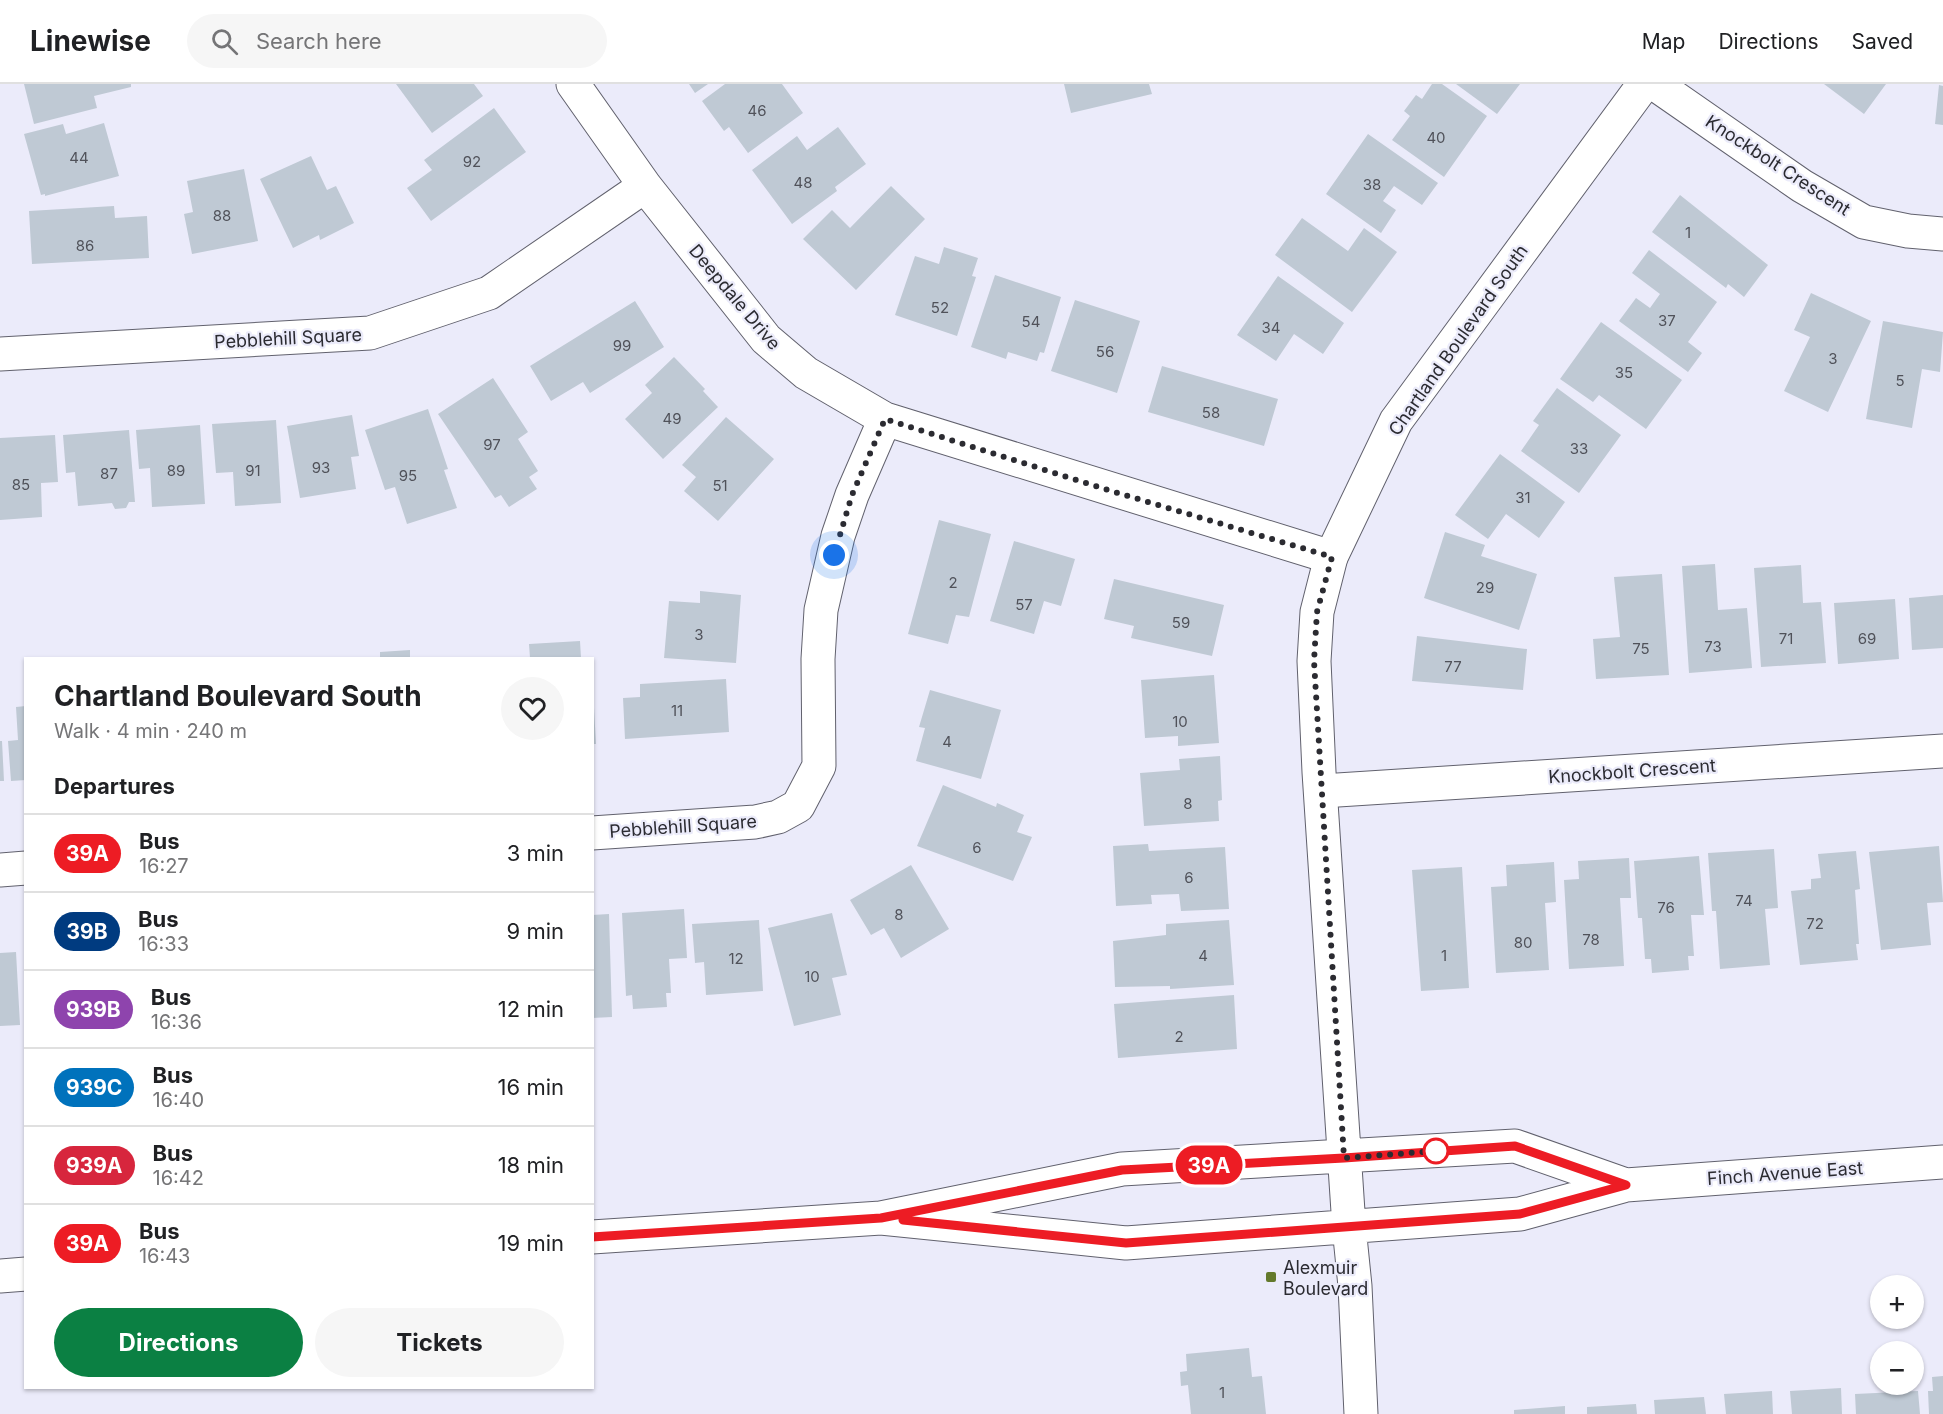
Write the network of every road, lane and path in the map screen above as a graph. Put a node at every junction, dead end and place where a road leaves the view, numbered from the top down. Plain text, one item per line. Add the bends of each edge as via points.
1 (573, 84) edge
2 (1644, 84) edge
3 (1655, 84) edge
4 (645, 186) junction
5 (1943, 234) edge
6 (0, 354) edge
7 (885, 419) junction
8 (1332, 557) junction
9 (1943, 751) edge
10 (1322, 791) junction
11 (594, 833) edge
12 (24, 868) edge
13 (0, 870) edge
14 (1344, 1158) junction
15 (1943, 1162) edge
16 (1626, 1185) junction
17 (881, 1218) junction
18 (1348, 1227) junction
19 (594, 1237) edge
20 (24, 1274) edge
21 (0, 1276) edge
22 (1361, 1414) edge

1 - 4 street, Deepdale Drive
2 - 8 street, Chartland Boulevard South via 1396,421
3 - 5 street, Knockbolt Crescent via 1802,186 1864,222
4 - 6 street, Pebblehill Square via 489,293 370,333
4 - 7 street, Deepdale Drive via 766,339 806,373
7 - 8 street, Deepdale Drive
7 - 11 street, Pebblehill Square via 838,536 821,610 819,766 798,806 778,817 755,822
8 - 10 street, Chartland Boulevard South via 1317,612 1314,661
9 - 10 street, Knockbolt Crescent
10 - 14 street, Chartland Boulevard South
12 - 13 street
14 - 16 street, Finch Avenue East via 1515,1146
14 - 17 street, Finch Avenue East via 1122,1170
14 - 18 street, Chartland Boulevard South
15 - 16 street, Finch Avenue East
16 - 18 street, Finch Avenue East via 1520,1214
17 - 18 street, Finch Avenue East via 1126,1243
17 - 19 street, Finch Avenue East
18 - 22 street
20 - 21 street

